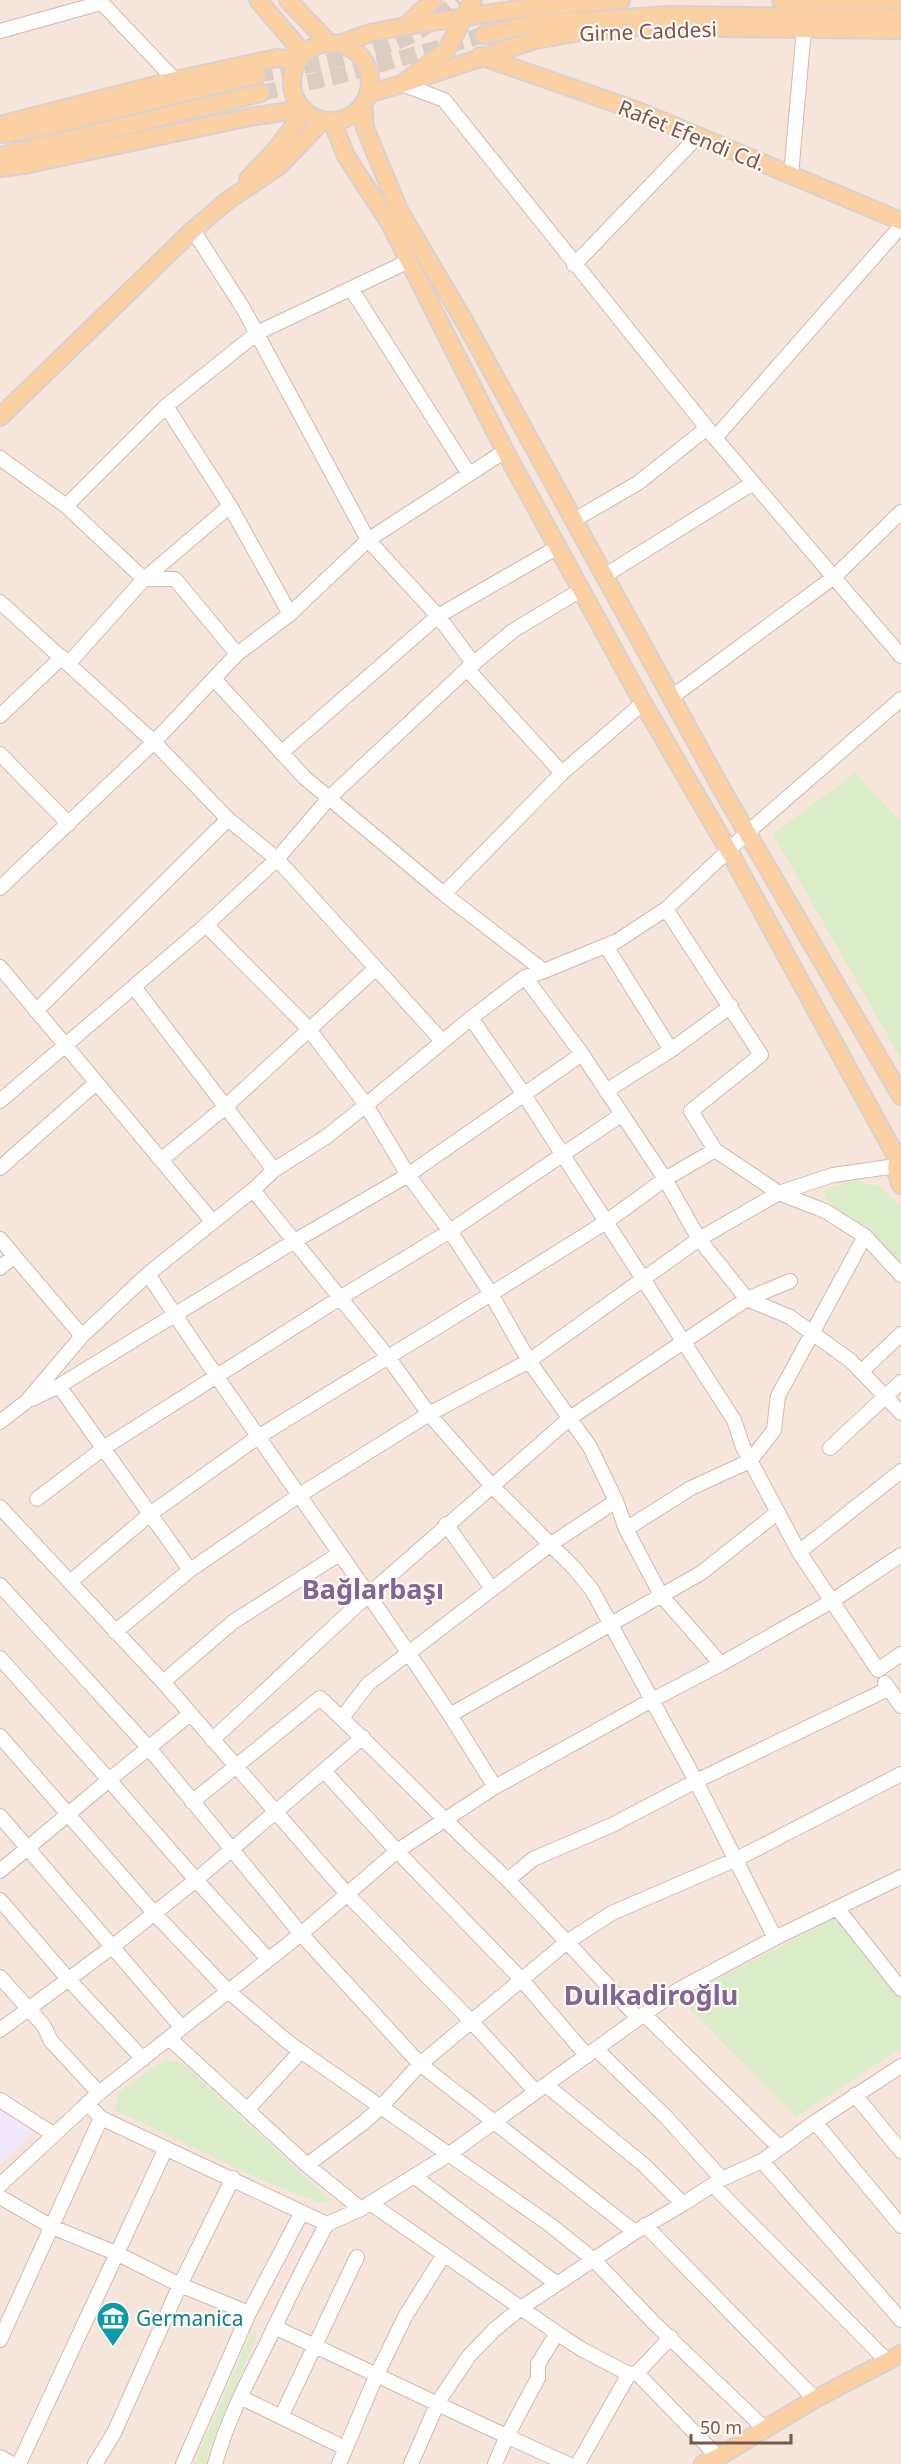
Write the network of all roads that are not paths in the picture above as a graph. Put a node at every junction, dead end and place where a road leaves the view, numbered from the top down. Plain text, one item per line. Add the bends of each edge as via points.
1 (258, 0) edge
2 (288, 0) edge
3 (473, 0) edge
4 (621, 0) edge
5 (781, 0) edge
6 (100, 1) edge
7 (427, 1) edge
8 (901, 1) edge
9 (521, 4) edge
10 (901, 18) edge
11 (462, 19) junction
12 (406, 26) junction
13 (804, 29) junction
14 (901, 30) edge
15 (0, 31) edge
16 (483, 34) tunnel mouth
17 (334, 43) junction
18 (480, 56) junction
19 (302, 57) junction
20 (257, 75) tunnel mouth
21 (175, 80) junction
22 (402, 84) junction
23 (261, 93) tunnel mouth
24 (366, 99) junction
25 (303, 110) junction
26 (328, 121) junction
27 (0, 125) edge
28 (0, 135) edge
29 (697, 137) junction
30 (0, 156) edge
31 (0, 168) edge
32 (791, 174) junction
33 (227, 201) junction
34 (901, 221) edge
35 (901, 226) edge
36 (193, 230) junction
37 (409, 261) junction
38 (574, 265) junction
39 (352, 290) junction
40 (257, 333) junction
41 (166, 406) junction
42 (0, 417) edge
43 (711, 434) junction
44 (505, 451) junction
45 (0, 458) edge
46 (469, 474) junction
47 (753, 483) junction
48 (66, 506) junction
49 (230, 506) junction
50 (901, 512) edge
51 (574, 520) junction
52 (368, 540) junction
53 (558, 547) junction
54 (604, 576) junction
55 (834, 577) junction
56 (144, 579) junction
57 (581, 590) junction
58 (0, 602) edge
59 (290, 614) junction
60 (438, 616) junction
61 (237, 654) junction
62 (901, 656) edge
63 (65, 660) junction
64 (471, 667) junction
65 (214, 679) junction
66 (672, 697) junction
67 (901, 699) edge
68 (643, 703) junction
69 (0, 716) edge
70 (154, 742) junction
71 (281, 753) junction
72 (0, 754) edge
73 (562, 773) junction
74 (330, 797) junction
75 (228, 819) junction
76 (69, 824) junction
77 (748, 832) junction
78 (729, 851) junction
79 (277, 859) junction
80 (0, 888) edge
81 (444, 894) junction
82 (666, 909) junction
83 (206, 925) junction
84 (606, 946) junction
85 (0, 967) edge
86 (376, 968) junction
87 (544, 971) junction
88 (525, 977) junction
89 (134, 987) junction
90 (731, 1006) junction
91 (36, 1011) junction
92 (471, 1018) junction
93 (308, 1028) junction
94 (442, 1041) junction
95 (65, 1046) junction
96 (671, 1050) junction
97 (582, 1054) junction
98 (96, 1083) junction
99 (606, 1091) junction
100 (524, 1093) junction
101 (901, 1096) edge
102 (0, 1101) edge
103 (366, 1105) junction
104 (224, 1108) junction
105 (621, 1115) junction
106 (715, 1150) junction
107 (562, 1155) junction
108 (898, 1159) edge
109 (161, 1160) junction
110 (0, 1168) edge
111 (274, 1170) junction
112 (408, 1175) junction
113 (664, 1179) junction
114 (901, 1185) edge
115 (253, 1190) junction
116 (779, 1193) junction
117 (212, 1221) junction
118 (606, 1222) junction
119 (450, 1232) junction
120 (865, 1236) junction
121 (0, 1239) edge
122 (699, 1239) junction
123 (293, 1242) junction
124 (14, 1256) junction
125 (0, 1268) edge
126 (148, 1274) junction
127 (901, 1275) edge
128 (644, 1281) junction
129 (790, 1281) dead end
130 (490, 1294) junction
131 (340, 1298) junction
132 (747, 1299) junction
133 (174, 1314) junction
134 (812, 1332) junction
135 (901, 1334) edge
136 (82, 1336) junction
137 (685, 1342) junction
138 (387, 1357) junction
139 (529, 1361) junction
140 (862, 1371) junction
141 (216, 1377) junction
142 (901, 1382) edge
143 (59, 1386) junction
144 (886, 1395) junction
145 (27, 1401) junction
146 (901, 1413) edge
147 (429, 1414) junction
148 (570, 1418) junction
149 (0, 1422) edge
150 (258, 1437) junction
151 (105, 1447) junction
152 (830, 1448) dead end
153 (750, 1461) junction
154 (901, 1471) edge
155 (491, 1485) junction
156 (298, 1496) junction
157 (37, 1499) dead end
158 (616, 1501) junction
159 (0, 1507) edge
160 (778, 1512) junction
161 (150, 1514) junction
162 (446, 1524) junction
163 (626, 1529) junction
164 (551, 1544) junction
165 (799, 1552) junction
166 (339, 1554) junction
167 (901, 1555) edge
168 (190, 1570) junction
169 (70, 1582) junction
170 (0, 1586) edge
171 (492, 1589) junction
172 (369, 1594) junction
173 (661, 1595) junction
174 (832, 1601) junction
175 (610, 1623) junction
176 (115, 1632) junction
177 (409, 1653) junction
178 (901, 1654) edge
179 (0, 1658) edge
180 (721, 1664) junction
181 (878, 1670) junction
182 (163, 1683) junction
183 (888, 1689) junction
184 (652, 1700) junction
185 (901, 1706) edge
186 (190, 1714) junction
187 (450, 1715) junction
188 (342, 1718) junction
189 (0, 1736) edge
190 (363, 1737) junction
191 (212, 1740) junction
192 (149, 1748) junction
193 (235, 1767) junction
194 (324, 1771) junction
195 (901, 1774) edge
196 (110, 1780) junction
197 (696, 1781) junction
198 (495, 1788) junction
199 (192, 1802) junction
200 (69, 1813) junction
201 (277, 1813) junction
202 (0, 1816) edge
203 (443, 1820) junction
204 (28, 1847) junction
205 (232, 1850) junction
206 (397, 1851) junction
207 (737, 1859) junction
208 (0, 1871) edge
209 (901, 1877) edge
210 (196, 1880) junction
211 (508, 1880) junction
212 (347, 1894) junction
213 (0, 1900) edge
214 (837, 1908) junction
215 (154, 1913) junction
216 (301, 1934) junction
217 (775, 1938) junction
218 (567, 1942) junction
219 (112, 1947) junction
220 (268, 1959) junction
221 (0, 1977) edge
222 (69, 1980) junction
223 (522, 1980) junction
224 (901, 1989) edge
225 (228, 1992) junction
226 (27, 2009) junction
227 (641, 2016) junction
228 (470, 2020) junction
229 (182, 2028) junction
230 (0, 2030) edge
231 (169, 2038) junction
232 (301, 2051) junction
233 (591, 2052) junction
234 (143, 2059) junction
235 (420, 2064) junction
236 (901, 2066) edge
237 (541, 2089) junction
238 (99, 2093) junction
239 (855, 2095) junction
240 (0, 2100) edge
241 (87, 2103) junction
242 (380, 2108) junction
243 (247, 2110) junction
244 (101, 2118) junction
245 (814, 2122) junction
246 (494, 2123) junction
247 (53, 2134) junction
248 (779, 2146) junction
249 (166, 2148) junction
250 (901, 2151) edge
251 (448, 2155) junction
252 (762, 2161) junction
253 (307, 2165) junction
254 (415, 2176) junction
255 (233, 2178) junction
256 (717, 2182) junction
257 (0, 2185) edge
258 (0, 2197) edge
259 (683, 2204) junction
260 (365, 2206) junction
261 (302, 2212) junction
262 (327, 2224) junction
263 (901, 2226) edge
264 (52, 2227) junction
265 (640, 2228) junction
266 (118, 2254) junction
267 (443, 2256) junction
268 (357, 2257) dead end
269 (594, 2260) junction
270 (557, 2283) junction
271 (180, 2285) junction
272 (520, 2308) junction
273 (249, 2313) junction
274 (901, 2320) edge
275 (274, 2327) junction
276 (557, 2333) junction
277 (670, 2337) junction
278 (0, 2340) edge
279 (315, 2346) junction
280 (895, 2358) edge
281 (377, 2374) junction
282 (633, 2374) junction
283 (240, 2397) junction
284 (815, 2399) junction
285 (438, 2402) junction
286 (281, 2417) junction
287 (764, 2428) junction
288 (506, 2438) junction
289 (345, 2448) junction
290 (0, 2457) edge
291 (718, 2457) junction
292 (12, 2464) edge
293 (19, 2464) edge
294 (95, 2464) edge
295 (183, 2464) edge
296 (215, 2464) edge
297 (339, 2464) edge
298 (411, 2464) edge
299 (495, 2464) edge
300 (568, 2464) edge
301 (578, 2464) edge
302 (702, 2464) edge

1 - 19 main road
2 - 17 main road
3 - 11 main road
4 - 9 main road, Girne Caddesi
5 - 8 main road
6 - 15 street
6 - 21 street
7 - 12 main road
9 - 11 main road, Girne Caddesi
10 - 16 main road, Girne Caddesi via 645,16 532,24
11 - 12 main road, Girne Caddesi
11 - 22 main road via 446,51
12 - 17 main road, Girne Caddesi
13 - 14 main road, Girne Caddesi
13 - 18 main road, Girne Caddesi via 628,27 535,40
13 - 32 street
17 - 19 main road via 318,45
17 - 24 main road via 350,48 365,63 369,73
18 - 22 main road, Girne Caddesi
18 - 29 main road, Rafet Efendi Cd. via 638,111
19 - 21 main road via 277,58
19 - 25 main road via 292,78 292,89
20 - 28 main road
21 - 27 main road
22 - 24 main road, Girne Caddesi
22 - 38 street via 444,100
23 - 30 main road
24 - 26 main road via 350,116
24 - 51 main road via 365,128 400,212
25 - 26 main road
25 - 31 main road via 250,117
25 - 33 main road via 278,147
26 - 33 main road via 279,166
26 - 37 main road
29 - 32 main road, Rafet Efendi Cd.
29 - 38 street
32 - 34 main road, Rafet Efendi Cd.
33 - 36 main road
35 - 43 street
36 - 40 street
36 - 42 main road
37 - 39 street
37 - 44 main road
38 - 43 street
39 - 40 street
39 - 46 street
40 - 41 street
40 - 52 street
41 - 48 street
41 - 49 street
43 - 47 street
43 - 51 street
44 - 46 street
44 - 53 main road
45 - 48 street
46 - 52 street
47 - 54 street
47 - 55 street
48 - 56 street
49 - 56 street
49 - 59 street
50 - 55 street
51 - 54 main road
52 - 59 street
52 - 60 street
53 - 57 main road
53 - 60 street
54 - 66 main road
55 - 62 street
55 - 66 street
56 - 61 street via 175,579
56 - 63 street
57 - 64 street via 514,630
57 - 68 main road
58 - 63 street
59 - 61 street
60 - 64 street
60 - 71 street
61 - 65 street
63 - 69 street
63 - 70 street
64 - 73 street
64 - 74 street
65 - 70 street
65 - 71 street
66 - 77 main road
67 - 77 street
68 - 73 street
68 - 78 main road
70 - 75 street
70 - 76 street
71 - 74 street
72 - 76 street
73 - 81 street
74 - 79 street
74 - 81 street
75 - 79 street
75 - 91 street
76 - 80 street
77 - 78 street
77 - 101 main road
78 - 82 street
78 - 108 main road
79 - 83 street
79 - 86 street
81 - 87 street
82 - 84 street
82 - 90 street
83 - 89 street
83 - 93 street
84 - 87 street
84 - 96 street
85 - 91 street
86 - 93 street
86 - 94 street
87 - 88 street
88 - 92 street
88 - 97 street
89 - 95 street
89 - 104 street
90 - 96 street
90 - 106 street via 761,1055 691,1111
91 - 95 street
92 - 94 street
92 - 100 street
93 - 103 street
93 - 104 street
94 - 103 street
95 - 98 street
95 - 102 street
96 - 99 street
97 - 99 street
97 - 100 street
98 - 109 street
98 - 110 street
99 - 105 street
100 - 107 street
100 - 112 street
103 - 111 street via 326,1137
103 - 112 street
104 - 109 street
104 - 111 street
105 - 107 street
105 - 113 street
106 - 113 street
106 - 116 street
107 - 118 street
107 - 119 street
108 - 114 main road via 896,1175
108 - 116 street
109 - 117 street
111 - 115 street
112 - 119 street
112 - 123 street
113 - 118 street
113 - 122 street
115 - 117 street
115 - 123 street
116 - 120 street via 825,1211
116 - 122 street
117 - 126 street
118 - 128 street
118 - 130 street
119 - 130 street
119 - 131 street
120 - 127 street
120 - 134 street
121 - 124 street
122 - 128 street
122 - 132 street
123 - 131 street
123 - 133 street
124 - 125 street
124 - 136 street
126 - 133 street
126 - 136 street
128 - 137 street
128 - 139 street
129 - 132 street
130 - 138 street
130 - 139 street
131 - 138 street
131 - 141 street
132 - 134 street via 790,1317
132 - 137 street
133 - 141 street
133 - 143 street
134 - 140 street
134 - 153 street via 778,1396 774,1430
135 - 140 street
136 - 145 street
137 - 148 street
137 - 153 street via 734,1420
138 - 147 street
138 - 150 street
139 - 147 street
139 - 148 street
140 - 144 street
141 - 150 street
141 - 151 street
142 - 144 street
143 - 145 street
143 - 151 street
144 - 146 street
144 - 152 street
145 - 149 street
147 - 155 street
147 - 156 street
148 - 155 street
148 - 158 street via 590,1447
150 - 156 street
150 - 161 street
151 - 157 street
151 - 161 street
153 - 160 street
153 - 163 street via 691,1488
154 - 165 street
155 - 162 street
155 - 164 street
156 - 166 street
156 - 168 street
158 - 163 street
158 - 164 street
159 - 169 street
160 - 165 street
160 - 173 street via 701,1573
161 - 168 street
161 - 169 street
162 - 171 street
162 - 172 street
163 - 173 street
164 - 171 street
164 - 175 street via 592,1590
165 - 174 street
166 - 172 street
166 - 182 street via 233,1622
167 - 174 street
168 - 176 street
169 - 176 street
170 - 192 street
171 - 177 street
172 - 177 street
172 - 191 street
173 - 175 street
173 - 180 street
174 - 180 street
174 - 181 street
175 - 184 street
175 - 187 street
176 - 182 street
177 - 187 street
177 - 188 street via 368,1684
178 - 181 street
179 - 196 street
180 - 184 street
181 - 183 street
182 - 186 street
183 - 185 street
183 - 197 street
184 - 197 street
184 - 198 street
186 - 191 street
186 - 192 street
187 - 198 street
188 - 190 street
188 - 193 street via 320,1698
189 - 200 street
190 - 194 street
190 - 203 street
191 - 193 street
192 - 196 street
192 - 199 street
193 - 199 street
193 - 201 street
194 - 201 street
194 - 206 street
195 - 207 street
196 - 200 street
196 - 210 street
197 - 207 street
197 - 211 street via 612,1825 533,1859
198 - 203 street
199 - 205 street
200 - 204 street
200 - 215 street
201 - 205 street
201 - 212 street
202 - 204 street
203 - 206 street
203 - 211 street
204 - 208 street
204 - 219 street
205 - 210 street
205 - 216 street
206 - 212 street
206 - 223 street
207 - 217 street
207 - 218 street via 612,1913
209 - 214 street
210 - 215 street
210 - 220 street
211 - 218 street
212 - 216 street
212 - 228 street
213 - 222 street
214 - 217 street
214 - 224 street
215 - 219 street
215 - 225 street
216 - 220 street
216 - 235 street
217 - 227 street via 678,1990
218 - 223 street
218 - 227 street
219 - 222 street
219 - 229 street
220 - 225 street
221 - 226 street
222 - 226 street
222 - 234 street
223 - 228 street
223 - 233 street
225 - 229 street
225 - 232 street
226 - 230 street
226 - 238 street
227 - 233 street
227 - 248 street
228 - 235 street
228 - 237 street
229 - 231 street
231 - 234 street
231 - 243 street
232 - 242 street
232 - 243 street
233 - 237 street
233 - 256 street via 666,2117
234 - 238 street
235 - 242 street
235 - 246 street
236 - 239 street
237 - 246 street
237 - 259 street via 644,2165
238 - 241 street
239 - 245 street
239 - 250 street
240 - 247 street
241 - 244 street
241 - 247 street
242 - 251 street
242 - 253 street
243 - 253 street
244 - 249 street
244 - 264 street
245 - 248 street
245 - 263 street
246 - 251 street
246 - 265 street
247 - 257 street
248 - 252 street
249 - 255 street
249 - 266 street
251 - 254 street
251 - 269 street
252 - 256 street
252 - 274 street
253 - 260 street
254 - 260 street
254 - 270 street
255 - 261 street
255 - 271 street
256 - 259 street
256 - 280 street
258 - 264 street
259 - 265 street
260 - 262 street
260 - 267 street
261 - 262 street
261 - 273 street
262 - 275 street
264 - 266 street
264 - 278 street
265 - 269 street
265 - 284 street
266 - 271 street
266 - 293 street
267 - 272 street
267 - 281 street via 406,2315
268 - 279 street
269 - 270 street
269 - 277 street
270 - 272 street
271 - 273 street
271 - 294 street via 114,2433
272 - 276 street
272 - 285 street via 469,2355
273 - 295 street
275 - 279 street
275 - 283 street
276 - 282 street
276 - 288 street via 538,2364 538,2378
277 - 282 street
277 - 287 street
279 - 281 street
279 - 286 street
280 - 284 main road
281 - 285 street
281 - 289 street
282 - 291 street
282 - 301 street
283 - 286 street
283 - 296 street
284 - 287 main road
285 - 288 street
285 - 298 street
286 - 289 street
287 - 291 main road
288 - 299 street
288 - 300 street
289 - 297 street
290 - 292 street
291 - 302 main road

